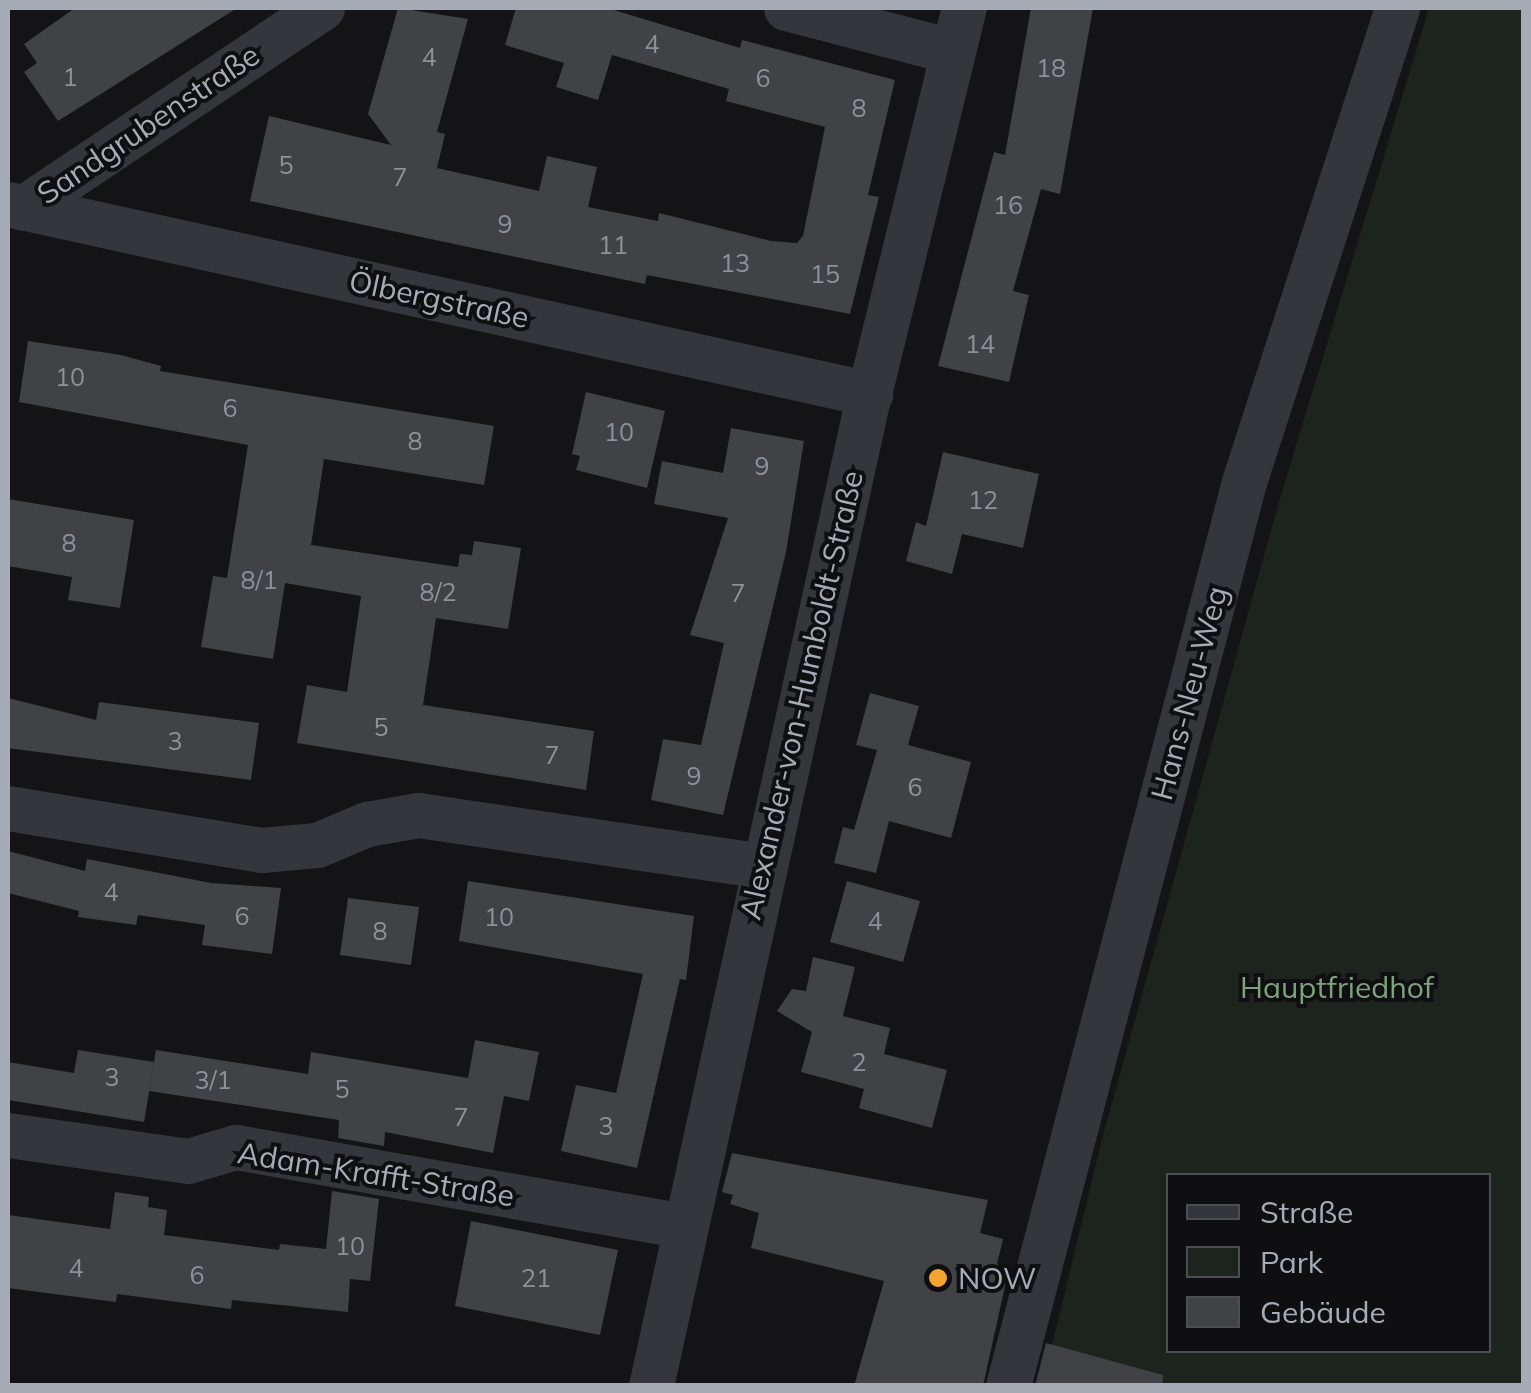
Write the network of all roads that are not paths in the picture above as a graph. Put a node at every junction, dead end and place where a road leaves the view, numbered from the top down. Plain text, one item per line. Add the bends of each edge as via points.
1 (322, 8) edge
2 (786, 8) edge
3 (964, 8) edge
4 (1397, 8) edge
5 (951, 51) junction
6 (15, 206) edge
7 (870, 394) junction
8 (8, 808) edge
9 (762, 866) junction
10 (8, 1135) edge
11 (685, 1226) junction
12 (650, 1386) edge
13 (1008, 1386) edge

1 - 6 street, Sandgrubenstraße
2 - 5 street
3 - 5 street, Alexander-von-Humboldt-Straße
4 - 13 street, Hans-Neu-Weg via 1244,482
5 - 7 street, Alexander-von-Humboldt-Straße
6 - 7 street, Ölbergstraße
7 - 9 street, Alexander-von-Humboldt-Straße
8 - 9 street via 262,850 317,845 367,824 418,816
9 - 11 street, Alexander-von-Humboldt-Straße
10 - 11 street, Adam-Krafft-Straße via 188,1162 236,1147
11 - 12 street, Alexander-von-Humboldt-Straße

